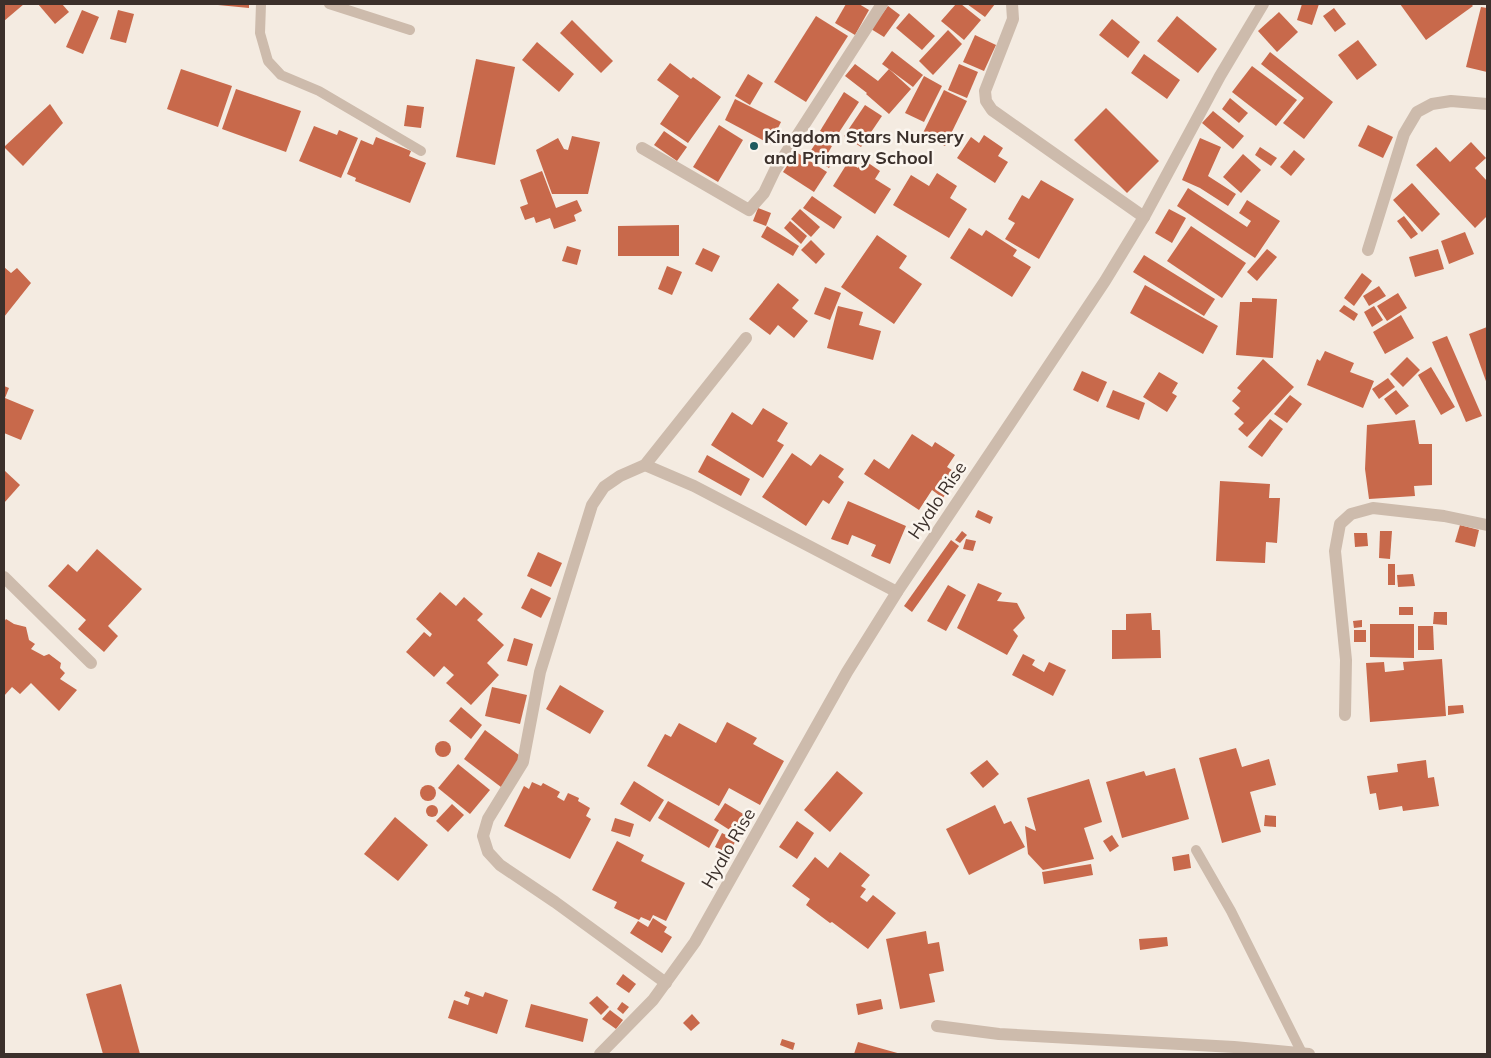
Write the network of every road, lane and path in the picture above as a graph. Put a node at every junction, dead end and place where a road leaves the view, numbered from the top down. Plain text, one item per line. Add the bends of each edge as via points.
1 (261, 4) edge
2 (329, 4) edge
3 (882, 4) edge
4 (1012, 4) edge
5 (1263, 4) edge
6 (410, 30) dead end
7 (1487, 104) edge
8 (642, 148) dead end
9 (421, 151) dead end
10 (1144, 217) junction
11 (1368, 250) dead end
12 (746, 338) dead end
13 (644, 465) junction
14 (1487, 525) edge
15 (4, 577) edge
16 (897, 592) junction
17 (91, 662) dead end
18 (1345, 716) dead end
19 (1196, 850) dead end
20 (666, 983) junction
21 (937, 1026) dead end
22 (600, 1054) edge
23 (1305, 1054) edge

1 - 9 lane via 260,33 268,61 281,75 319,90
2 - 6 lane
3 - 8 street via 775,170 764,193 749,210
4 - 10 street via 1013,19 985,92 986,101 992,110
5 - 10 street, Hyalo Rise
7 - 11 street via 1451,101 1432,104 1417,112 1404,134
10 - 16 street, Hyalo Rise via 1105,281
12 - 13 street
13 - 16 street via 694,486
13 - 20 street via 604,487 592,505 540,672 523,762 488,819 483,836 488,852 500,865
14 - 18 street via 1444,516 1373,508 1351,514 1340,524 1335,551 1346,660
15 - 17 street
16 - 20 street, Hyalo Rise via 846,672 695,942
19 - 23 lane
20 - 22 street, Hyalo Rise
21 - 23 street via 998,1034

